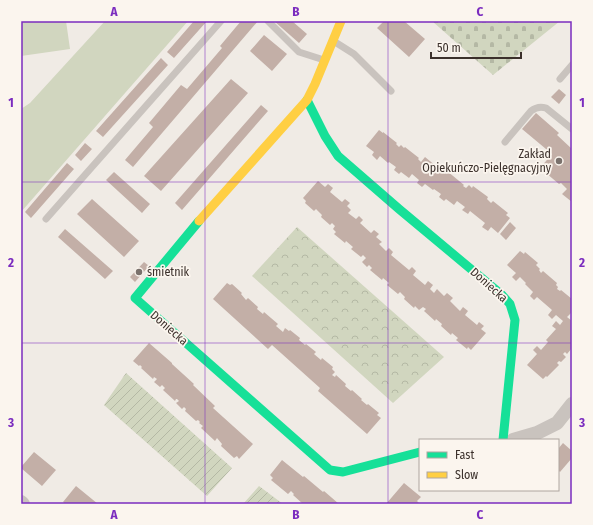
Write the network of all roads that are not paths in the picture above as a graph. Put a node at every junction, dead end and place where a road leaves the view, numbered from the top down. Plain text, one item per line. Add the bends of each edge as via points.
1 (221, 21) edge
2 (268, 21) edge
3 (341, 21) edge
4 (333, 41) junction
5 (324, 60) junction
6 (572, 65) edge
7 (560, 80) dead end
8 (390, 91) dead end
9 (307, 100) junction
10 (572, 128) edge
11 (505, 142) dead end
12 (46, 219) dead end
13 (572, 404) edge
14 (503, 439) edge
15 (516, 439) edge
16 (419, 452) edge

1 - 12 lane
2 - 5 lane via 298,52
3 - 4 street, Doniecka
4 - 5 street, Doniecka
4 - 8 lane via 354,54
5 - 9 street, Doniecka
6 - 7 lane
9 - 14 street, Doniecka via 338,156 510,304 515,320
9 - 16 street, Doniecka via 135,298 330,470 343,472
10 - 11 lane via 542,106 531,111
13 - 15 street via 557,423

